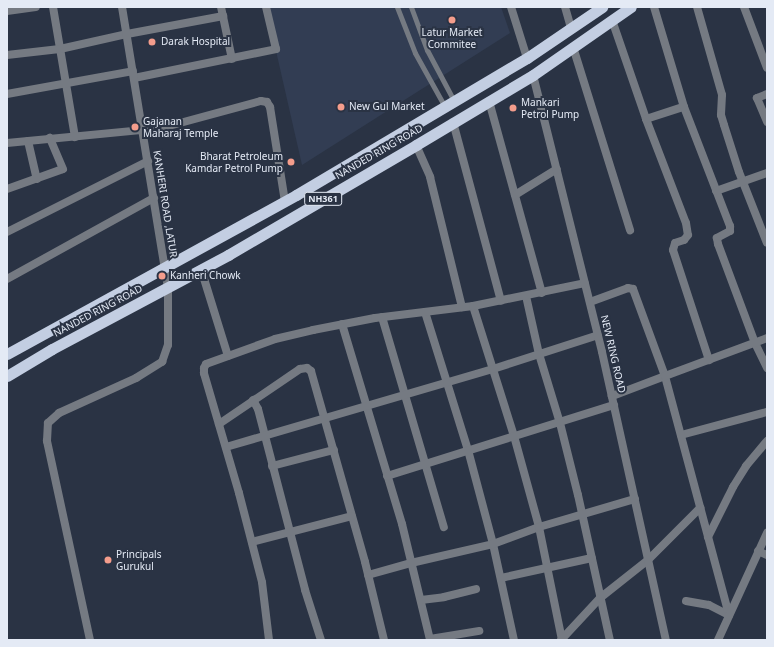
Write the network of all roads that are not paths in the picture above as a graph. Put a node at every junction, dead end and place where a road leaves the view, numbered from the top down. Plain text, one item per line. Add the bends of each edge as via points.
1 (36, 7) edge
2 (53, 7) edge
3 (122, 7) edge
4 (221, 7) edge
5 (266, 7) edge
6 (397, 7) edge
7 (411, 7) edge
8 (511, 7) edge
9 (565, 7) edge
10 (602, 7) edge
11 (631, 7) edge
12 (654, 7) edge
13 (697, 7) edge
14 (744, 7) edge
15 (7, 11) edge
16 (223, 16) junction
17 (612, 20) junction
18 (571, 28) junction
19 (127, 34) junction
20 (573, 47) junction
21 (60, 49) junction
22 (7, 55) edge
23 (527, 58) junction
24 (232, 59) junction
25 (767, 68) edge
26 (134, 75) junction
27 (533, 75) junction
28 (66, 83) junction
29 (7, 94) edge
30 (767, 94) edge
31 (454, 101) junction
32 (489, 101) junction
33 (444, 107) junction
34 (684, 107) junction
35 (646, 119) junction
36 (453, 122) junction
37 (767, 122) edge
38 (143, 132) junction
39 (75, 137) junction
40 (50, 138) junction
41 (28, 141) junction
42 (7, 143) edge
43 (416, 145) junction
44 (148, 161) junction
45 (557, 169) junction
46 (767, 173) edge
47 (37, 179) junction
48 (743, 181) junction
49 (7, 189) edge
50 (716, 191) junction
51 (515, 195) junction
52 (154, 198) junction
53 (284, 202) junction
54 (630, 230) dead end
55 (7, 232) edge
56 (767, 243) edge
57 (165, 267) junction
58 (201, 269) junction
59 (7, 279) edge
60 (585, 284) junction
61 (168, 287) junction
62 (542, 293) junction
63 (526, 296) junction
64 (501, 301) junction
65 (590, 302) junction
66 (473, 306) junction
67 (462, 307) junction
68 (425, 312) junction
69 (382, 317) junction
70 (342, 324) junction
71 (598, 335) junction
72 (767, 338) edge
73 (755, 343) junction
74 (7, 354) edge
75 (539, 354) junction
76 (228, 356) junction
77 (709, 360) junction
78 (767, 368) edge
79 (493, 369) junction
80 (7, 376) edge
81 (665, 376) junction
82 (448, 382) junction
83 (406, 394) junction
84 (612, 396) junction
85 (254, 400) junction
86 (367, 405) junction
87 (614, 405) junction
88 (767, 412) edge
89 (326, 417) junction
90 (560, 422) junction
91 (219, 424) junction
92 (681, 435) junction
93 (264, 436) junction
94 (514, 436) junction
95 (767, 441) edge
96 (226, 447) junction
97 (334, 450) junction
98 (468, 450) junction
99 (426, 464) junction
100 (272, 466) junction
101 (387, 476) junction
102 (635, 499) junction
103 (700, 508) junction
104 (582, 514) junction
105 (352, 516) junction
106 (444, 526) dead end
107 (539, 527) junction
108 (290, 532) junction
109 (767, 533) edge
110 (708, 537) junction
111 (252, 542) junction
112 (493, 544) junction
113 (758, 551) junction
114 (767, 555) edge
115 (592, 558) junction
116 (648, 560) junction
117 (411, 563) junction
118 (547, 568) junction
119 (368, 575) junction
120 (501, 578) junction
121 (476, 589) dead end
122 (600, 598) junction
123 (421, 600) junction
124 (686, 601) dead end
125 (729, 615) junction
126 (479, 631) dead end
127 (430, 639) edge
128 (90, 640) edge
129 (269, 640) edge
130 (321, 640) edge
131 (384, 640) edge
132 (514, 640) edge
133 (561, 640) edge
134 (610, 640) edge
135 (666, 640) edge
136 (718, 640) edge

1 - 15 street
2 - 21 street
3 - 19 street, KANHERI ROAD ,LATUR
4 - 16 street
5 - 24 street via 276,49
6 - 33 lane via 415,53
7 - 31 lane via 427,50
8 - 23 street
9 - 18 street
10 - 18 highway, NH361
11 - 17 highway, NANDED RING ROAD / NH361
12 - 34 street
13 - 48 street via 722,95 721,115
14 - 25 street
16 - 19 street
16 - 24 street
17 - 20 highway, NANDED RING ROAD / NH361
17 - 35 street
18 - 23 highway, NH361
19 - 21 street
19 - 26 street, KANHERI ROAD ,LATUR
20 - 27 highway, NANDED RING ROAD / NH361
20 - 54 street
21 - 22 street
21 - 28 street
23 - 31 highway, NH361
24 - 26 street
26 - 28 street
26 - 38 street, KANHERI ROAD ,LATUR
27 - 32 highway, NANDED RING ROAD / NH361
27 - 45 street, NEW RING ROAD
28 - 29 street
28 - 39 street
30 - 37 street via 758,98
31 - 33 highway, NH361
32 - 36 highway, NANDED RING ROAD / NH361
32 - 51 street
33 - 53 highway, NH361
34 - 35 street
34 - 50 street
35 - 77 street via 689,232 687,238 675,243 673,250
36 - 43 highway, NANDED RING ROAD / NH361
36 - 64 street
38 - 39 street
38 - 44 street, KANHERI ROAD ,LATUR
38 - 53 street via 265,101 270,107
39 - 40 street
40 - 41 street
40 - 47 street via 63,168
41 - 42 street
41 - 47 street
43 - 58 highway, NANDED RING ROAD / NH361
43 - 67 street via 430,177
44 - 52 street, KANHERI ROAD ,LATUR
44 - 55 street
45 - 51 street
45 - 60 street, NEW RING ROAD
46 - 48 street
47 - 49 street
48 - 50 street
48 - 56 street
50 - 73 street via 730,229 717,240
51 - 62 street
52 - 57 street, KANHERI ROAD ,LATUR
52 - 59 street
53 - 57 highway, NH361
57 - 61 street, KANHERI ROAD ,LATUR
57 - 74 highway, NH361
58 - 61 highway, NANDED RING ROAD / NH361
58 - 76 street
60 - 62 street
60 - 65 street, NEW RING ROAD
61 - 80 highway, NANDED RING ROAD / NH361
61 - 128 street, KANHERI ROAD ,LATUR via 168,345 162,362 136,378 59,413 48,423 47,441
62 - 63 street
63 - 64 street
63 - 75 street
64 - 66 street
65 - 71 street, NEW RING ROAD
65 - 81 street via 628,288 633,289
66 - 67 street
66 - 79 street
67 - 68 street
68 - 69 street
68 - 82 street
69 - 70 street
69 - 83 street
70 - 76 street via 275,339
70 - 86 street
71 - 75 street
71 - 84 street, NEW RING ROAD
72 - 73 street
73 - 77 street
73 - 78 street
75 - 79 street
75 - 90 street
76 - 91 street via 206,364 204,368
77 - 81 street
79 - 82 street
79 - 94 street
81 - 84 street
81 - 92 street
82 - 83 street
82 - 98 street
83 - 86 street
83 - 99 street
84 - 87 street, NEW RING ROAD
85 - 89 street via 295,372 307,368 311,371
85 - 91 street
85 - 93 street
86 - 89 street
86 - 101 street
87 - 90 street
87 - 102 street, NEW RING ROAD
88 - 92 street
89 - 93 street
89 - 97 street
90 - 94 street
90 - 104 street
91 - 96 street
92 - 103 street
93 - 96 street
93 - 100 street
94 - 98 street
94 - 107 street
95 - 110 street via 746,466 733,487
96 - 111 street
97 - 100 street
97 - 105 street
98 - 99 street
98 - 112 street
99 - 101 street
99 - 106 street
100 - 108 street
101 - 117 street
102 - 104 street
102 - 116 street, NEW RING ROAD
103 - 110 street
103 - 116 street
104 - 107 street
104 - 115 street
105 - 108 street
105 - 119 street
107 - 112 street
107 - 118 street
108 - 111 street
108 - 130 street
109 - 113 street
110 - 125 street
111 - 129 street via 262,582
112 - 117 street
112 - 120 street
113 - 114 street
113 - 125 street
115 - 118 street
115 - 122 street
116 - 122 street
116 - 135 street, NEW RING ROAD
117 - 119 street
117 - 123 street
118 - 120 street
118 - 133 street
119 - 131 street
120 - 132 street
121 - 123 street
122 - 133 street
122 - 134 street
123 - 127 street
124 - 125 street via 709,605
125 - 136 street
126 - 127 street

